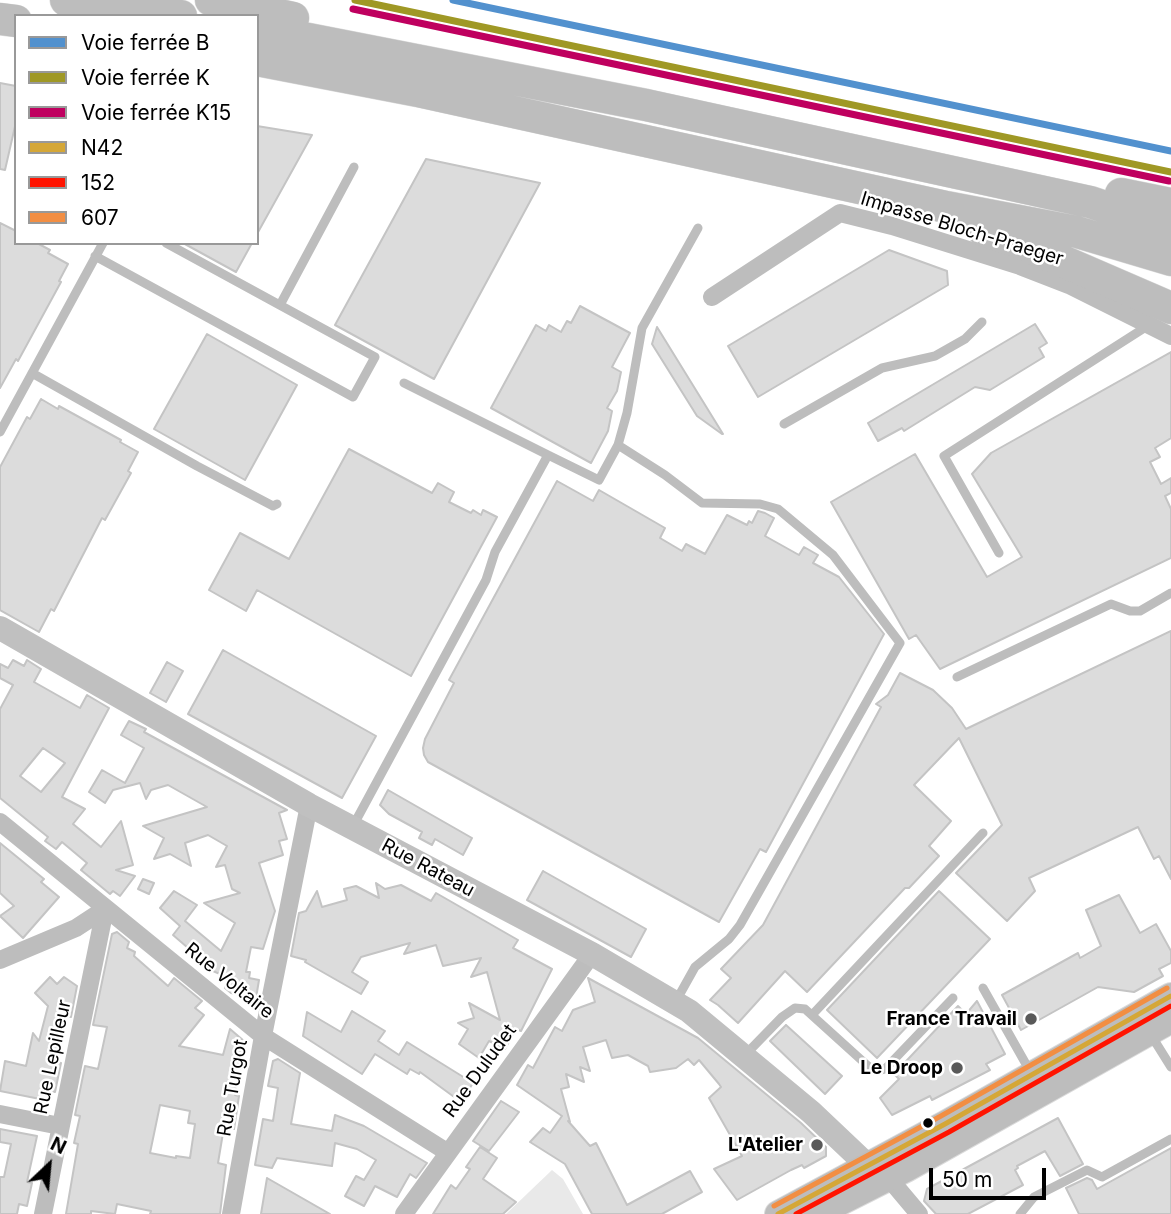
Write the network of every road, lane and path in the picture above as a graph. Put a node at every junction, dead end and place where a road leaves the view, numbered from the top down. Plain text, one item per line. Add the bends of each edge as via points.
1 (66, 0) edge
2 (211, 0) edge
3 (167, 14) edge
4 (259, 29) edge
5 (259, 60) edge
6 (424, 61) junction
7 (355, 167) dead end
8 (946, 206) junction
9 (698, 228) dead end
10 (1165, 234) edge
11 (102, 245) edge
12 (170, 245) edge
13 (96, 256) junction
14 (712, 297) dead end
15 (280, 305) junction
16 (1160, 316) edge
17 (982, 322) dead end
18 (1171, 336) edge
19 (32, 373) junction
20 (404, 383) dead end
21 (784, 424) dead end
22 (0, 432) edge
23 (618, 445) junction
24 (548, 455) junction
25 (277, 504) dead end
26 (999, 553) dead end
27 (1171, 593) edge
28 (0, 628) edge
29 (957, 677) dead end
30 (309, 805) junction
31 (0, 822) edge
32 (352, 827) junction
33 (983, 833) dead end
34 (106, 909) junction
35 (592, 954) junction
36 (0, 960) edge
37 (983, 988) dead end
38 (1171, 996) edge
39 (953, 998) dead end
40 (675, 1003) junction
41 (812, 1015) junction
42 (1160, 1025) edge
43 (263, 1036) junction
44 (745, 1055) junction
45 (1171, 1067) edge
46 (1031, 1075) junction
47 (0, 1114) edge
48 (60, 1126) junction
49 (1171, 1139) edge
50 (447, 1152) junction
51 (877, 1171) junction
52 (43, 1214) edge
53 (231, 1214) edge
54 (404, 1214) edge
55 (778, 1214) edge
56 (817, 1214) edge
57 (919, 1214) edge
58 (1020, 1214) edge

1 - 3 highway
2 - 6 highway via 403,43
4 - 6 highway
5 - 8 highway
6 - 10 highway via 1090,202
7 - 15 lane
8 - 10 highway via 1077,232
8 - 16 highway via 952,220 1016,241
9 - 23 lane via 642,328
11 - 13 lane
12 - 15 lane
13 - 15 lane via 354,397 375,357
13 - 19 lane
14 - 16 street, Impasse Bloch-Praeger via 840,213 1020,266
16 - 18 street, Impasse Bloch-Praeger
16 - 26 lane via 944,456
17 - 21 lane via 965,339 935,356 882,368
19 - 22 lane
19 - 25 lane via 197,466 272,506
20 - 24 lane
23 - 24 lane via 599,480
23 - 40 lane via 702,503 760,504 778,509 833,555 900,643 740,925 695,967
24 - 32 lane
27 - 29 lane via 1140,611 1111,604
28 - 30 street, Rue Rateau
30 - 32 street, Rue Rateau
30 - 43 street, Rue Turgot
31 - 34 street, Rue Voltaire
32 - 35 street, Rue Rateau
33 - 41 lane
34 - 36 street via 76,929
34 - 43 street, Rue Voltaire
34 - 48 street, Rue Lepilleur
35 - 40 street, Rue Rateau
35 - 50 street, Rue Duludet
37 - 46 lane
38 - 46 main road
39 - 41 lane via 885,1069 876,1071
40 - 44 street, Rue Rateau
41 - 44 lane via 795,1008
42 - 45 lane
42 - 51 main road via 906,1169
43 - 50 street, Rue Voltaire
43 - 53 street, Rue Turgot
44 - 51 street, Rue Rateau
46 - 51 main road
47 - 48 street
48 - 52 street, Rue Lepilleur
49 - 58 lane via 1102,1177 1087,1170 1034,1197
50 - 54 street, Rue Duludet
51 - 55 main road
51 - 56 main road
51 - 57 street

